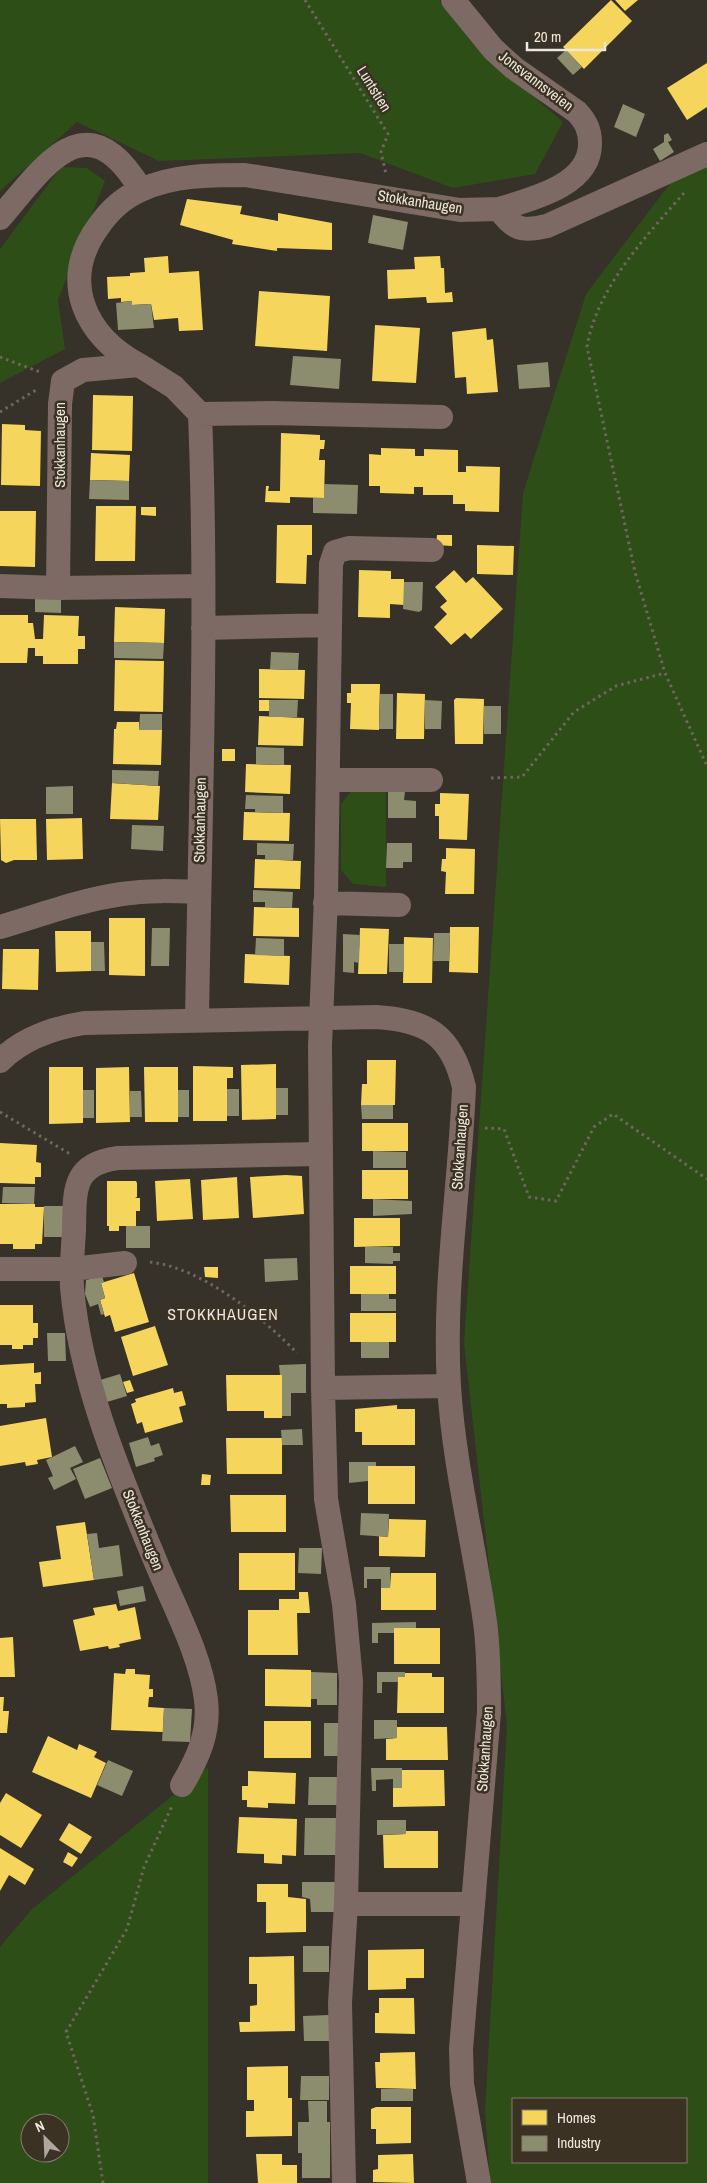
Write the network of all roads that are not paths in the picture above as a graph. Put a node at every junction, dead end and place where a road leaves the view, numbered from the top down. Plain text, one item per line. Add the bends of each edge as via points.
1 (453, 0) edge
2 (707, 154) edge
3 (141, 190) junction
4 (500, 209) junction
5 (0, 218) edge
6 (139, 365) junction
7 (200, 414) junction
8 (441, 417) dead end
9 (432, 550) dead end
10 (0, 586) edge
11 (203, 586) junction
12 (58, 588) junction
13 (330, 625) junction
14 (203, 628) junction
15 (328, 780) junction
16 (431, 780) dead end
17 (199, 892) junction
18 (325, 903) junction
19 (399, 905) dead end
20 (0, 927) edge
21 (321, 1018) junction
22 (197, 1020) junction
23 (0, 1061) edge
24 (322, 1154) junction
25 (125, 1263) road end
26 (0, 1269) edge
27 (72, 1269) junction
28 (449, 1386) junction
29 (323, 1388) junction
30 (182, 1785) road end
31 (346, 1904) junction
32 (472, 1904) junction
33 (344, 2183) edge
34 (479, 2183) edge

1 - 4 street, Jonsvannsveien via 493,50 578,112 590,134 587,162 578,174 544,193
2 - 4 street via 534,230 520,229 510,223
3 - 4 street, Stokkanhaugen via 189,177 246,175 460,210
3 - 5 street via 122,161 110,152 83,144 69,148 42,167
3 - 6 street, Stokkanhaugen via 120,201 102,220 86,246 78,276 82,302 99,334 120,355
6 - 7 street, Stokkanhaugen via 174,388
6 - 12 street, Stokkanhaugen via 83,370 64,381 60,404
7 - 8 street
7 - 11 street, Stokkanhaugen
9 - 13 street via 349,548 335,552 331,564
10 - 12 street
11 - 12 street
11 - 14 street, Stokkanhaugen
13 - 14 street
13 - 15 street
14 - 17 street, Stokkanhaugen
15 - 16 street
15 - 18 street
17 - 20 street via 123,893 70,905
17 - 22 street, Stokkanhaugen
18 - 19 street
18 - 21 street
21 - 22 street, Stokkanhaugen
21 - 24 street
21 - 28 street, Stokkanhaugen via 396,1018 415,1022 443,1040 460,1068 464,1087 448,1305
22 - 23 street, Stokkanhaugen via 84,1023 60,1027 31,1038
24 - 27 street, Stokkanhaugen via 118,1158 98,1162 90,1166 78,1182 75,1193
24 - 29 street
25 - 27 street
26 - 27 street
27 - 30 street, Stokkanhaugen via 74,1305 82,1346 112,1451 203,1684 207,1711 204,1741
28 - 29 street
28 - 32 street, Stokkanhaugen via 456,1453 488,1654 489,1712
29 - 31 street via 326,1499 342,1595 351,1681
31 - 32 street
31 - 33 street via 340,2002
32 - 34 street, Stokkanhaugen via 461,2049 465,2100

